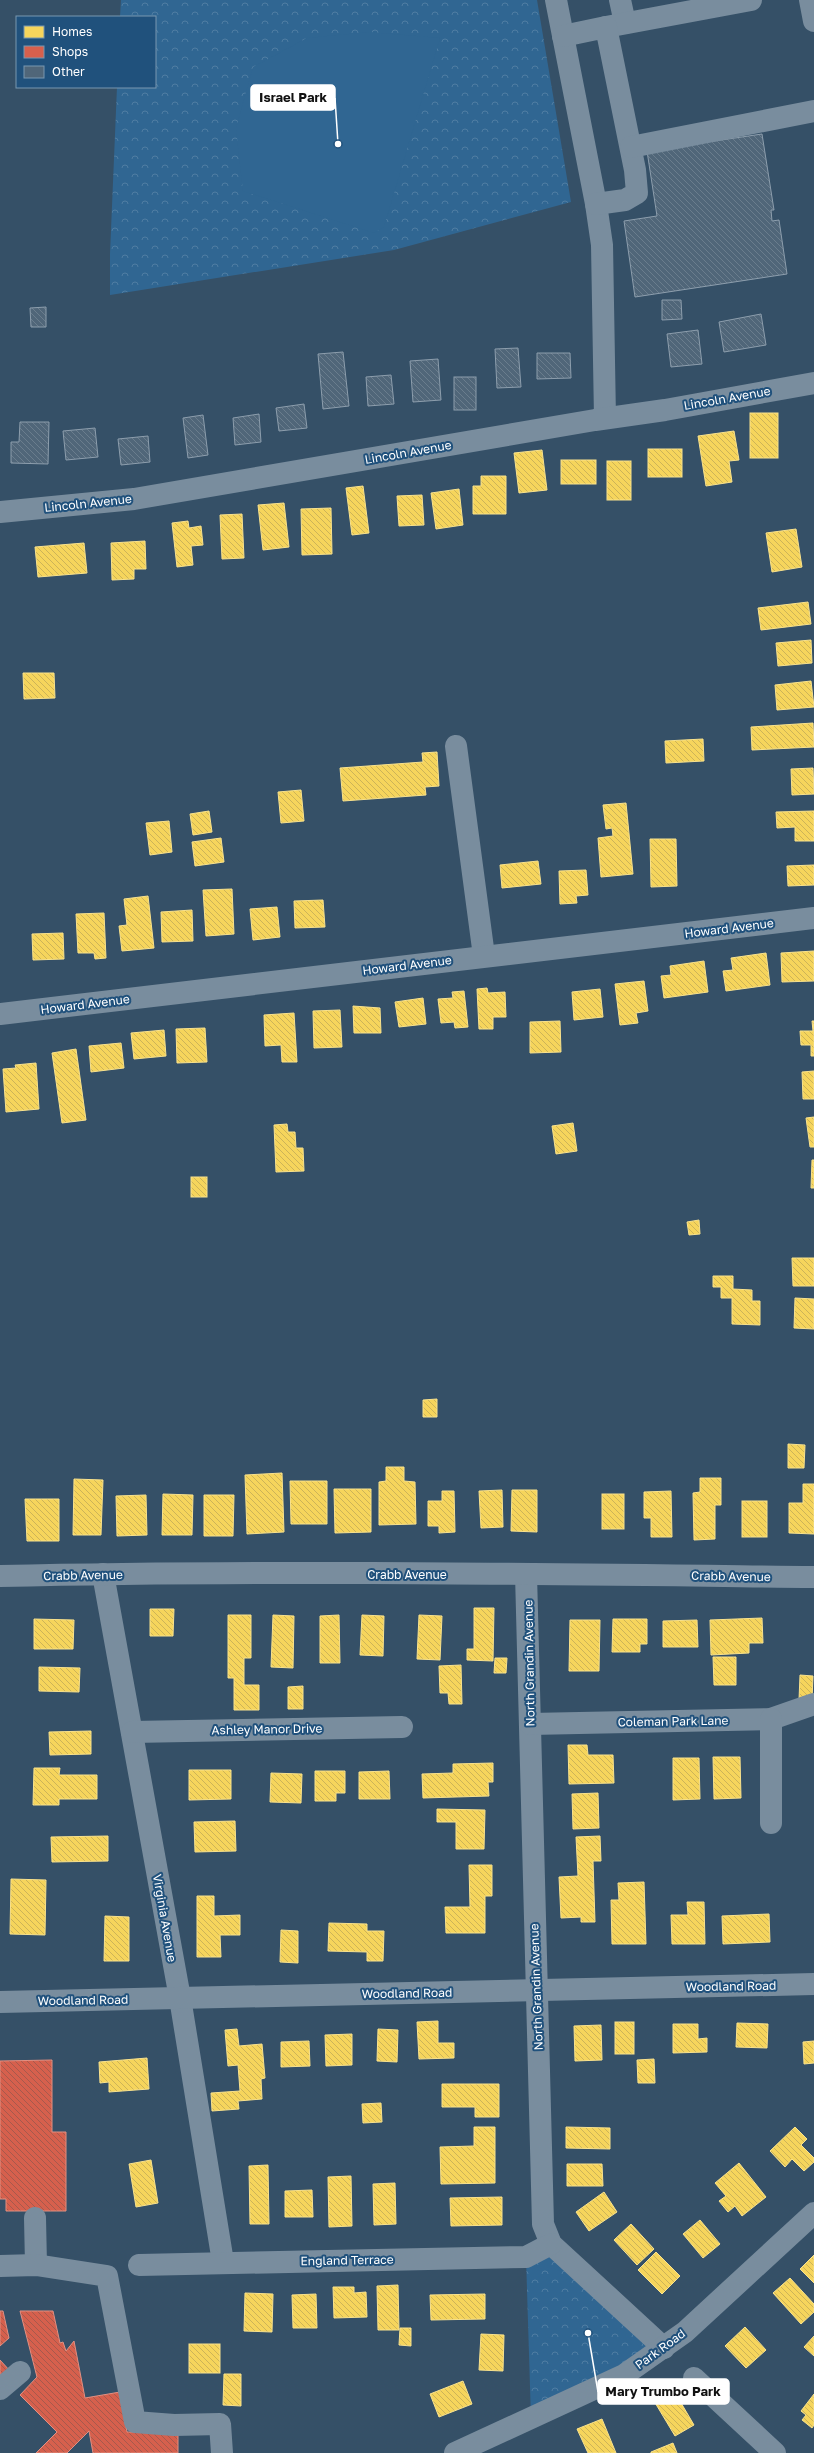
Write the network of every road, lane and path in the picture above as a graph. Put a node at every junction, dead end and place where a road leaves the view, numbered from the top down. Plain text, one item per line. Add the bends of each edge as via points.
1 (556, 0) edge
2 (620, 0) edge
3 (751, 0) edge
4 (810, 0) edge
5 (814, 21) edge
6 (615, 25) junction
7 (563, 36) junction
8 (814, 111) edge
9 (631, 147) junction
10 (596, 204) junction
11 (814, 382) edge
12 (605, 418) junction
13 (0, 512) edge
14 (456, 746) dead end
15 (814, 918) edge
16 (484, 956) junction
17 (0, 1014) edge
18 (103, 1574) junction
19 (526, 1574) junction
20 (0, 1576) edge
21 (814, 1577) edge
22 (814, 1704) edge
23 (771, 1719) junction
24 (530, 1724) junction
25 (402, 1726) dead end
26 (132, 1732) junction
27 (770, 1823) dead end
28 (814, 1984) edge
29 (536, 1990) junction
30 (180, 1998) junction
31 (0, 2002) edge
32 (814, 2213) edge
33 (35, 2218) dead end
34 (551, 2244) junction
35 (224, 2262) junction
36 (36, 2265) junction
37 (139, 2265) dead end
38 (0, 2266) edge
39 (664, 2348) junction
40 (20, 2372) dead end
41 (694, 2378) dead end
42 (0, 2389) edge
43 (454, 2452) edge
44 (222, 2453) edge
45 (775, 2453) edge

1 - 7 street
2 - 6 street
3 - 6 street
4 - 5 street
6 - 7 street
6 - 9 street
7 - 10 street
8 - 9 street
9 - 10 street via 637,193 625,200
10 - 12 street via 602,245
11 - 12 street, Lincoln Avenue via 665,410
12 - 13 street, Lincoln Avenue via 134,498
14 - 16 street
15 - 16 street, Howard Avenue
16 - 17 street, Howard Avenue
18 - 19 street, Crabb Avenue
18 - 20 street, Crabb Avenue
18 - 26 street, Virginia Avenue
19 - 21 street, Crabb Avenue
19 - 24 street, North Grandin Avenue
22 - 23 street, Coleman Park Lane
23 - 24 street, Coleman Park Lane
23 - 27 street
24 - 29 street, North Grandin Avenue
25 - 26 street, Ashley Manor Drive
26 - 30 street, Virginia Avenue
28 - 29 street, Woodland Road
29 - 30 street, Woodland Road
29 - 34 street, North Grandin Avenue via 543,2224
30 - 31 street, Woodland Road
30 - 35 street, Virginia Avenue
32 - 39 street, Park Road via 685,2332
33 - 36 street
34 - 35 street, England Terrace via 526,2257
34 - 39 street, North Grandin Avenue
35 - 37 street, England Terrace
36 - 38 street
36 - 44 street via 107,2276 135,2422 174,2425 220,2424
39 - 43 street, Park Road via 624,2375
40 - 42 street
41 - 45 street

